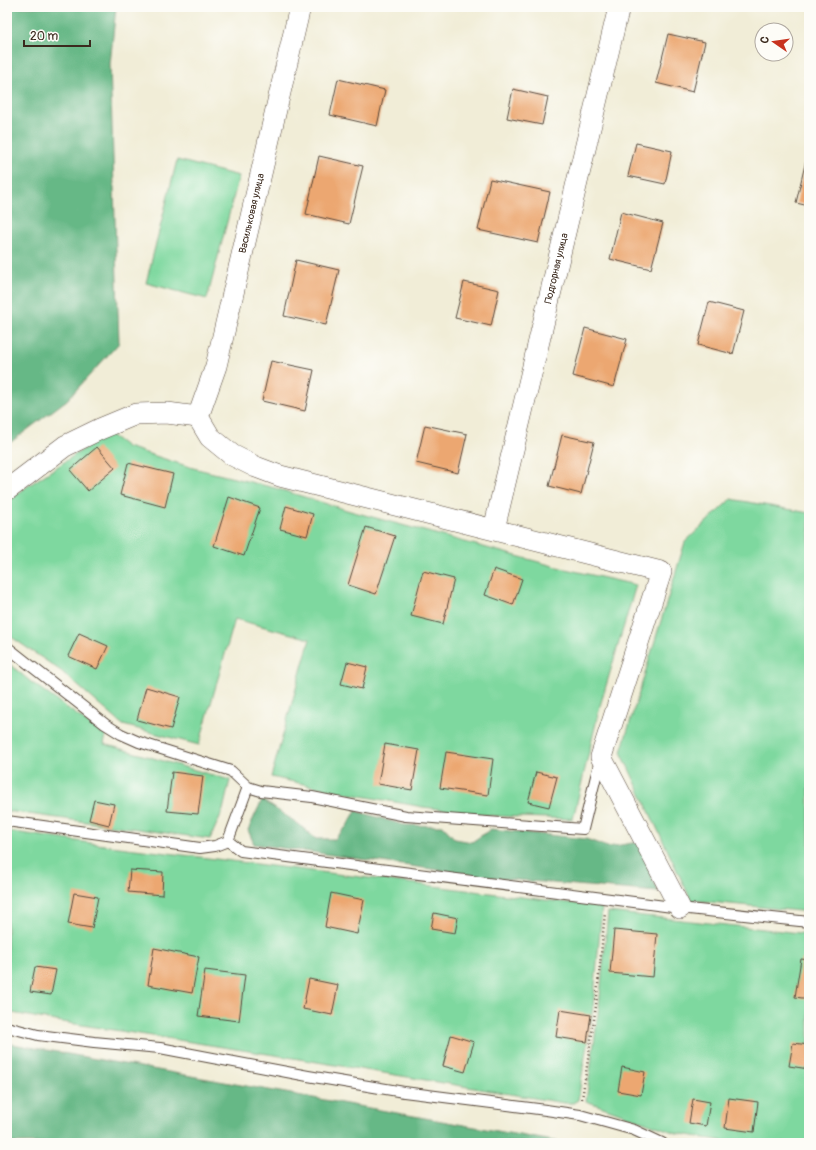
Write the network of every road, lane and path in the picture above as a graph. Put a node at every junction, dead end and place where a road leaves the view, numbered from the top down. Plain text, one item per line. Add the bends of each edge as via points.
1 (300, 7) edge
2 (619, 7) edge
3 (198, 417) junction
4 (7, 490) edge
5 (494, 529) junction
6 (7, 647) edge
7 (601, 756) junction
8 (248, 787) junction
9 (7, 821) edge
10 (228, 841) junction
11 (606, 898) junction
12 (680, 908) junction
13 (809, 922) edge
14 (7, 1027) edge
15 (580, 1115) junction
16 (662, 1143) edge

1 - 3 street, Васильковая улица via 216,366
2 - 5 street, Подгорная улица
3 - 4 street via 167,413 136,414 65,446
3 - 5 street via 210,437 232,455 256,467 280,476
5 - 7 street via 661,572
6 - 8 lane via 121,734 231,771
7 - 8 lane via 583,829 406,816
7 - 12 street
8 - 10 lane
9 - 10 lane via 200,848
10 - 11 lane via 241,851
11 - 12 lane
11 - 15 path via 596,1006
12 - 13 lane
14 - 15 lane via 38,1035 160,1048 404,1092
15 - 16 lane via 634,1130

